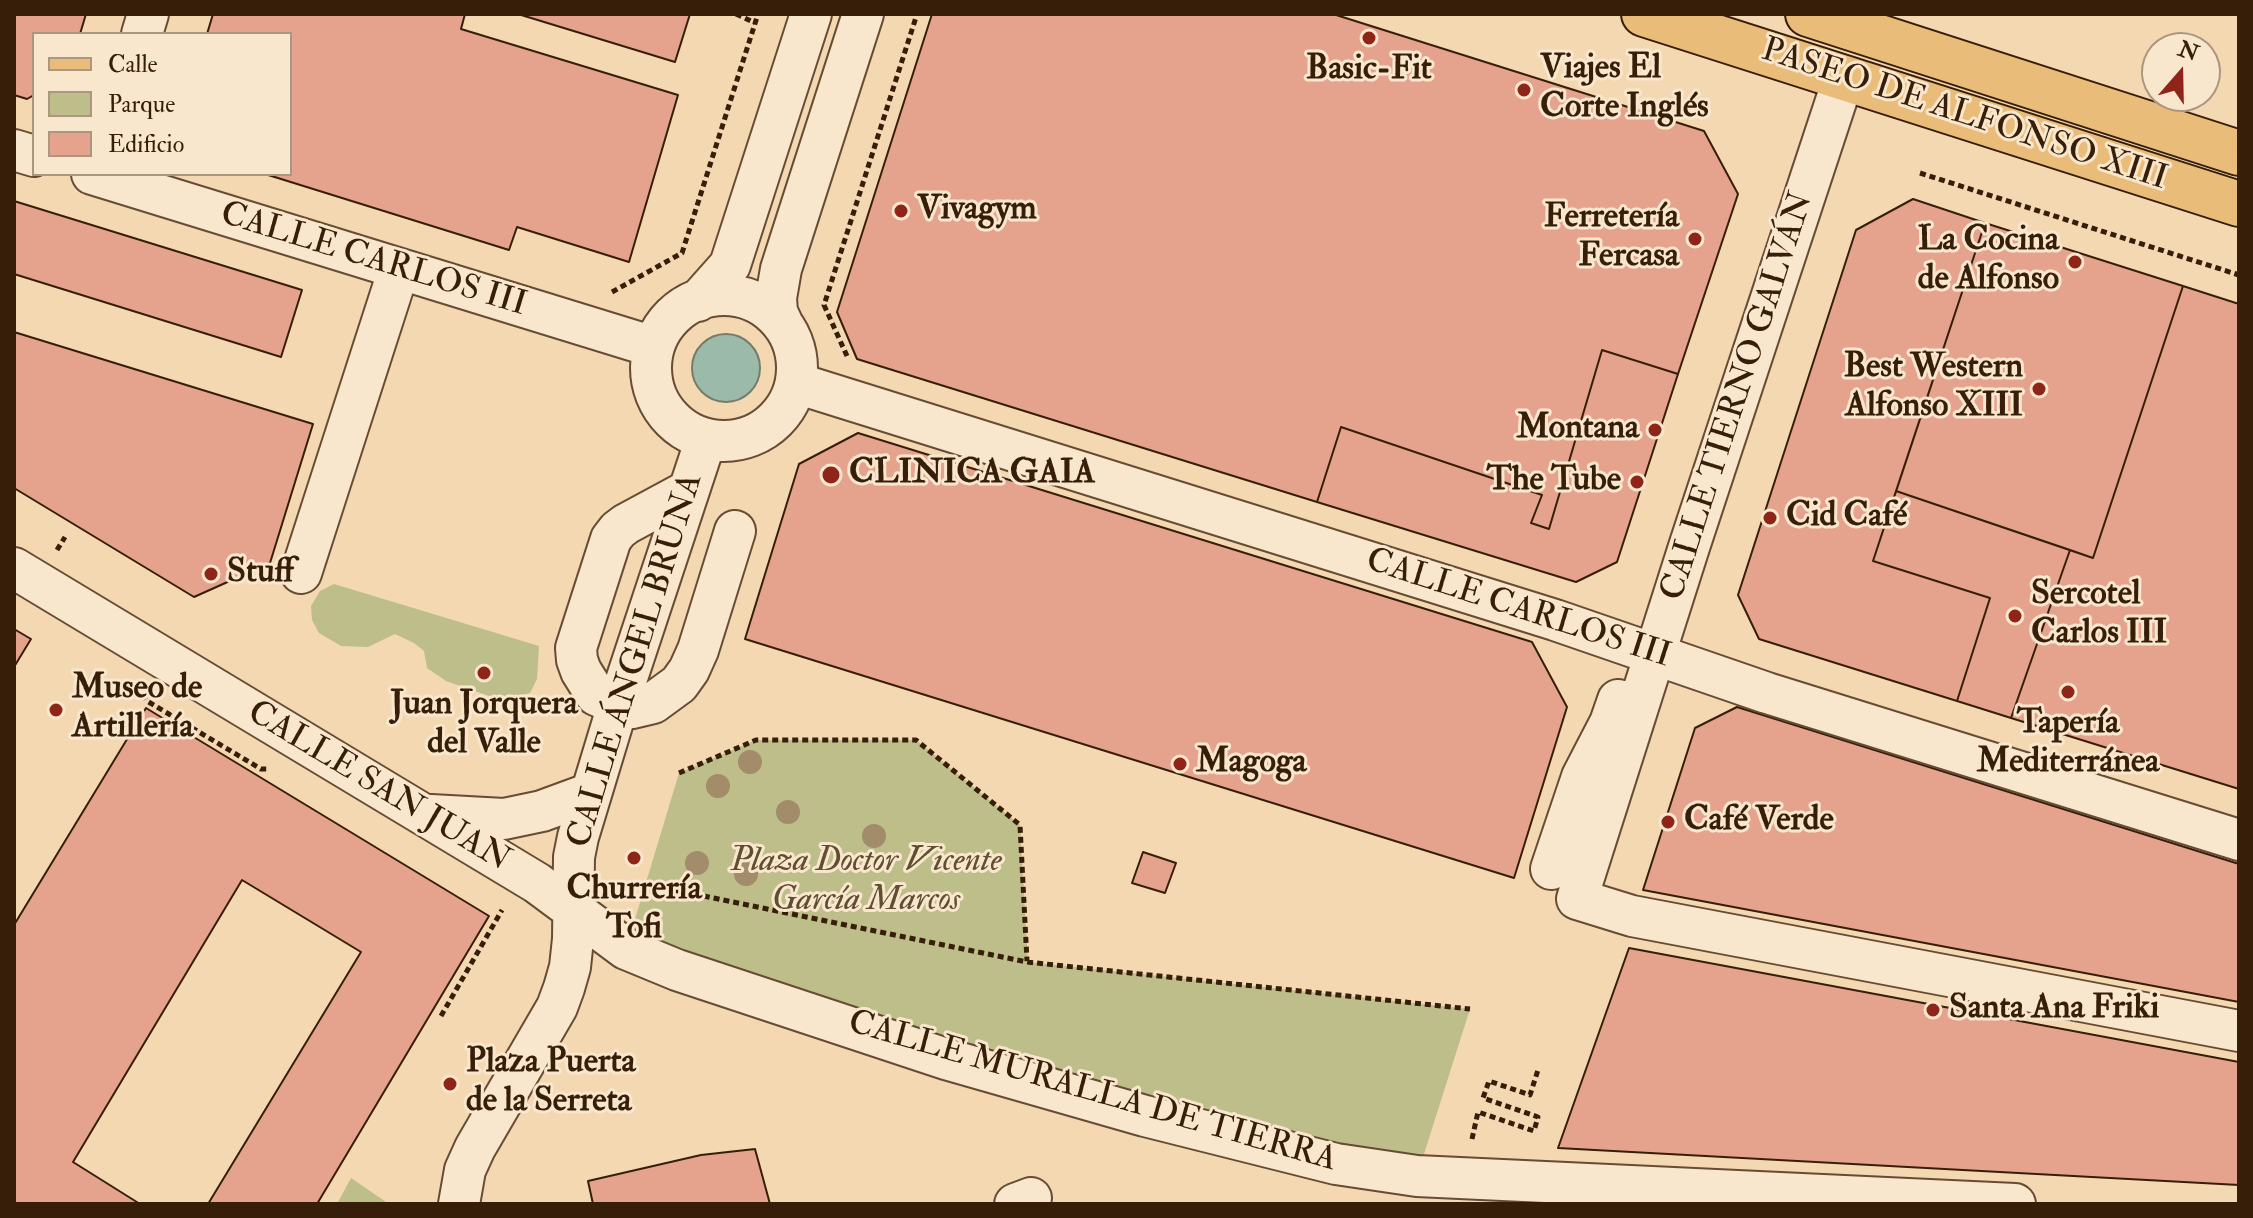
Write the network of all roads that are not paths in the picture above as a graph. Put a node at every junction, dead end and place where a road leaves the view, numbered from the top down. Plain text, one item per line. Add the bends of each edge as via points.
1 (811, 14) edge
2 (863, 14) edge
3 (1644, 14) edge
4 (1808, 14) edge
5 (1859, 22) edge
6 (1844, 77) junction
7 (2239, 153) edge
8 (102, 176) edge
9 (2239, 204) edge
10 (399, 269) junction
11 (698, 301) junction
12 (783, 325) junction
13 (654, 347) junction
14 (796, 383) junction
15 (706, 439) junction
16 (689, 490) junction
17 (735, 531) dead end
18 (14, 568) edge
19 (301, 573) dead end
20 (1645, 650) junction
21 (618, 705) junction
22 (591, 793) junction
23 (423, 815) junction
24 (2239, 840) edge
25 (1551, 869) dead end
26 (575, 913) junction
27 (2239, 1031) edge
28 (459, 1204) edge
29 (2015, 1204) edge

1 - 11 street via 730,265
2 - 12 street via 781,269 776,298
3 - 6 main road, PASEO DE ALFONSO XIII
4 - 5 main road, PASEO DE ALFONSO XIII
5 - 7 main road, PASEO DE ALFONSO XIII
6 - 9 main road, PASEO DE ALFONSO XIII
6 - 20 street, CALLE TIERNO GALVÁN via 1689,547
8 - 10 street, CALLE CARLOS III
10 - 13 street, CALLE CARLOS III
10 - 19 street
11 - 12 street via 721,295 745,298
11 - 13 street via 666,324
12 - 14 street via 797,359
13 - 15 street via 652,376 661,403 680,426
14 - 15 street via 786,408 769,427 732,441
14 - 20 street, CALLE CARLOS III
15 - 16 street, CALLE ÁNGEL BRUNA
16 - 21 street, CALLE ÁNGEL BRUNA
16 - 21 street via 618,530 603,557 579,635 577,660 596,695
17 - 21 street via 689,670 653,703
18 - 23 street, CALLE SAN JUAN
20 - 24 street, CALLE CARLOS III
20 - 25 street via 1582,777
20 - 27 street, CALLE TIERNO GALVÁN via 1577,899 1632,916
21 - 22 street, CALLE ÁNGEL BRUNA
22 - 23 street via 504,819
22 - 26 street, CALLE ÁNGEL BRUNA via 574,857
23 - 26 street, CALLE SAN JUAN via 537,883
26 - 28 street, CALLE ÁNGEL BRUNA via 570,967 557,1007 475,1148
26 - 29 street, CALLE MURALLA DE TIERRA via 626,949 677,970 916,1049 1145,1116 1336,1164 1469,1180

